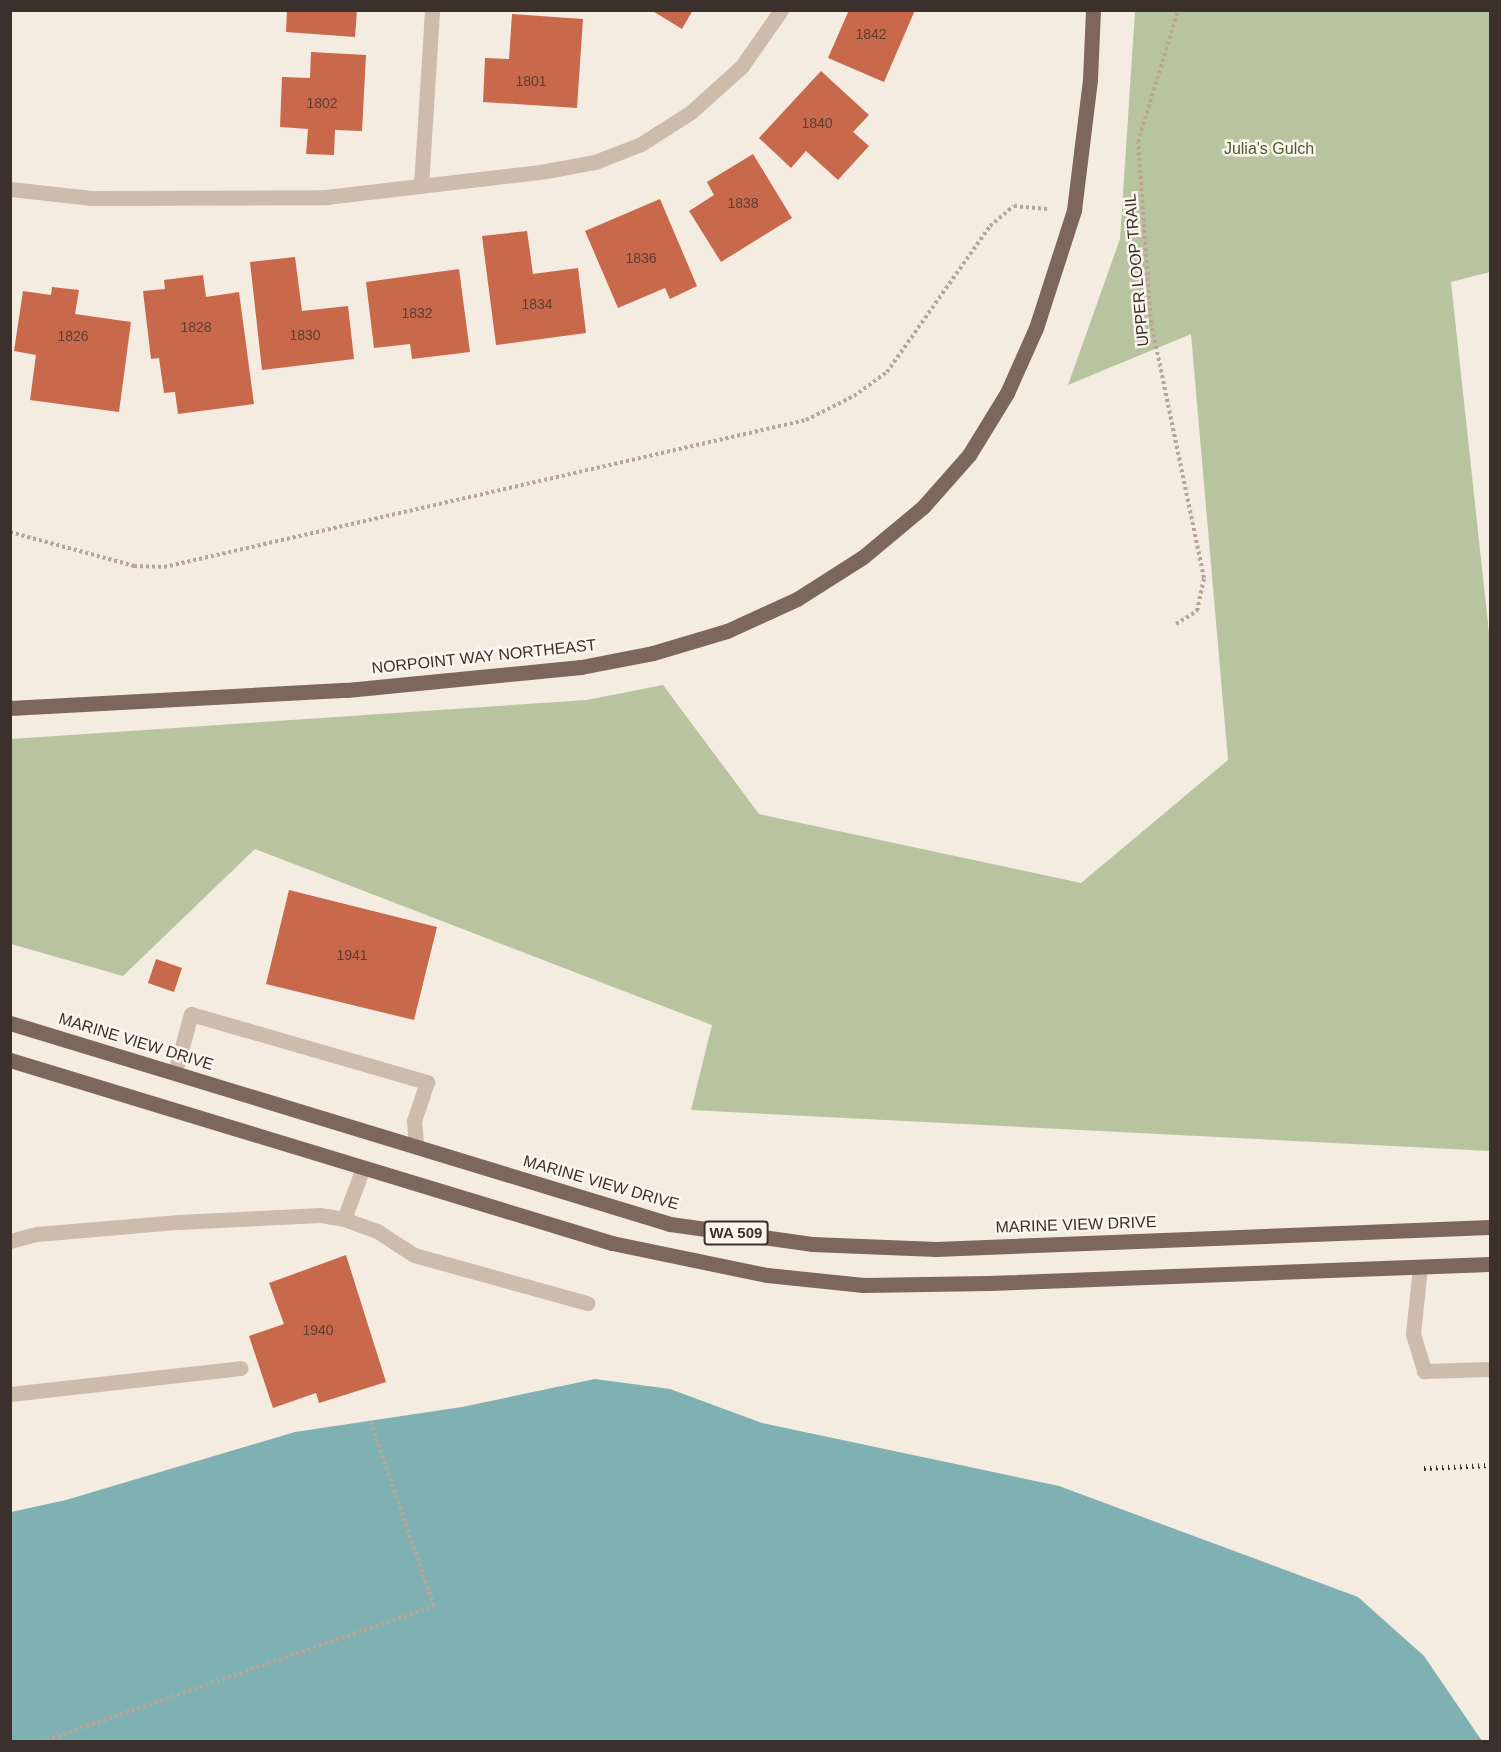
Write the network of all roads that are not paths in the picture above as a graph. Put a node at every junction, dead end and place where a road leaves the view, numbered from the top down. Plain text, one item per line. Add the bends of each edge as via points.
1 (432, 10) edge
2 (781, 10) edge
3 (1093, 10) edge
4 (421, 186) junction
5 (10, 189) edge
6 (10, 708) edge
7 (10, 1023) edge
8 (10, 1060) edge
9 (175, 1072) junction
10 (416, 1146) junction
11 (363, 1168) junction
12 (344, 1219) junction
13 (1491, 1227) edge
14 (10, 1241) edge
15 (1491, 1264) edge
16 (1420, 1267) junction
17 (587, 1303) dead end
18 (241, 1368) dead end
19 (1491, 1369) edge
20 (10, 1394) edge

1 - 4 street
2 - 4 street via 742,66 691,112 641,144 595,162
3 - 6 main road, NORPOINT WAY NORTHEAST via 1090,79 1074,210 1036,328 1007,393 969,455 923,507 863,557 797,599 727,631 652,653 581,667 347,690
4 - 5 street via 326,198 215,200 91,198
7 - 9 main road, MARINE VIEW DRIVE / WA 509
8 - 11 main road, WA 509
9 - 10 main road, MARINE VIEW DRIVE / WA 509
9 - 10 street via 191,1014 427,1082 414,1121
10 - 13 main road, MARINE VIEW DRIVE / WA 509 via 670,1224 812,1244 936,1249
11 - 12 street
11 - 16 main road, WA 509 via 612,1243 767,1275 863,1284
12 - 14 street via 320,1215 177,1222 38,1234
12 - 17 street via 377,1231 414,1255
15 - 16 main road, WA 509
16 - 19 street via 1413,1334 1424,1371
18 - 20 street

